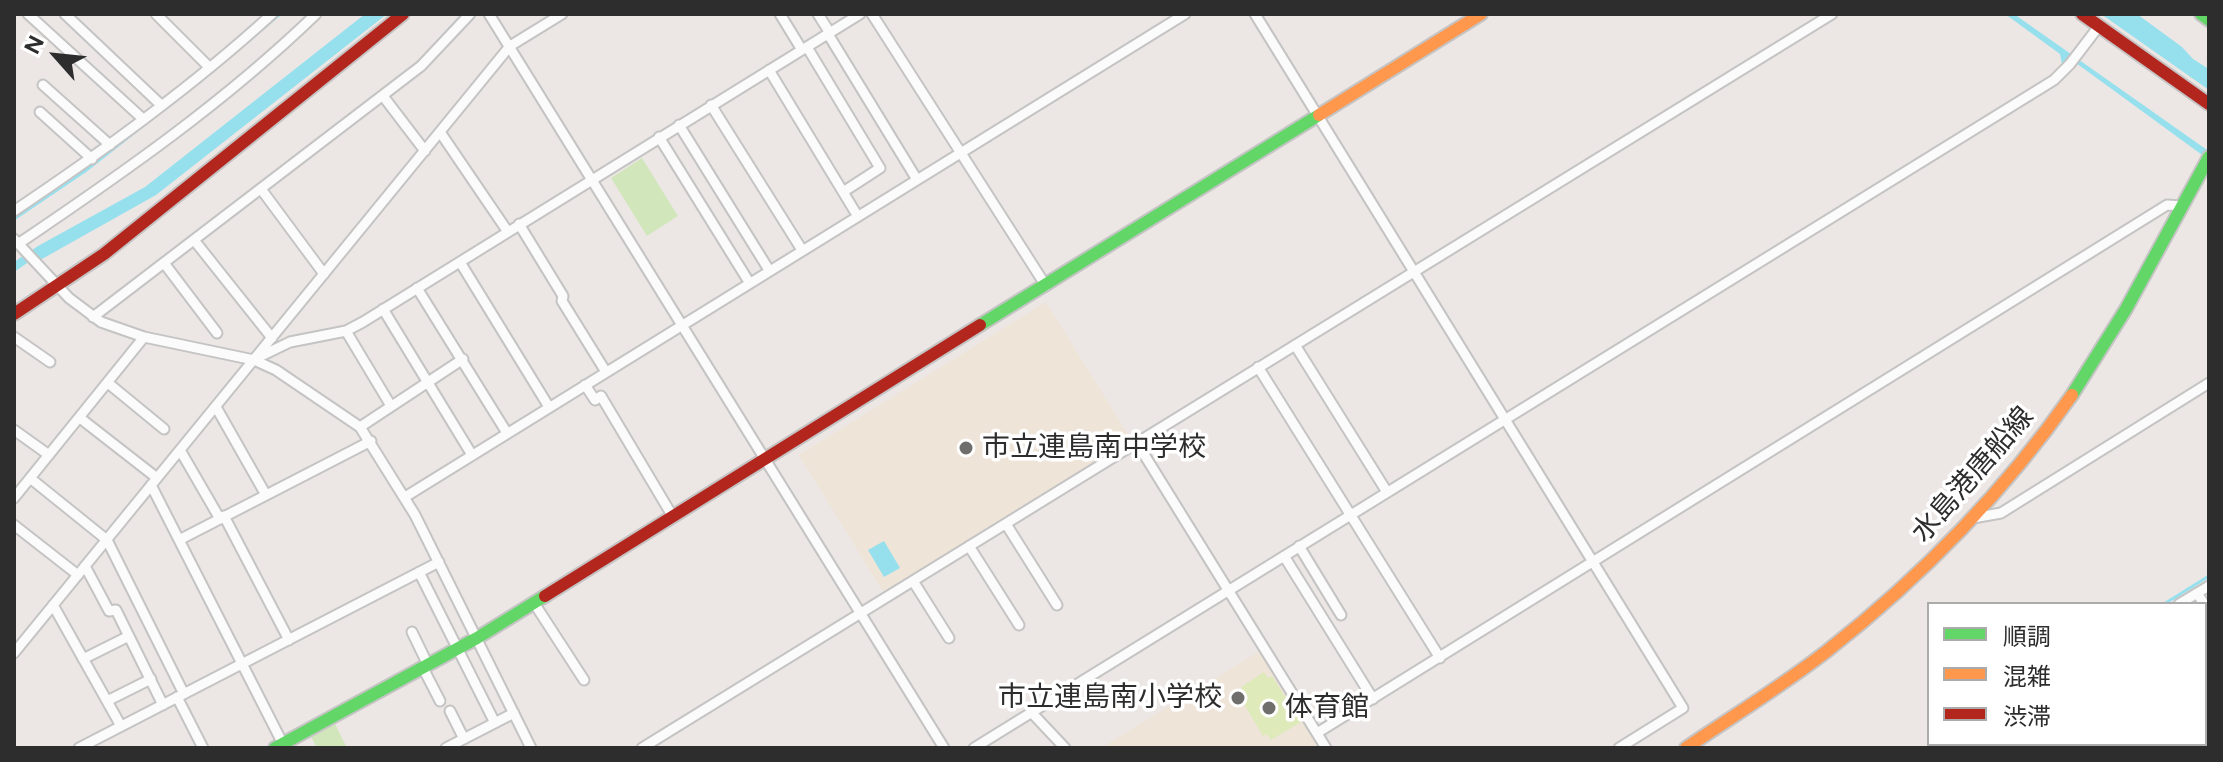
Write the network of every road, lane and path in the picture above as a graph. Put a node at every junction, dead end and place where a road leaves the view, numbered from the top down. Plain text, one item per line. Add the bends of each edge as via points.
1 (28, 14) edge
2 (65, 14) edge
3 (156, 14) edge
4 (272, 14) edge
5 (316, 14) edge
6 (470, 14) edge
7 (489, 14) edge
8 (562, 14) edge
9 (780, 14) edge
10 (818, 14) edge
11 (860, 14) edge
12 (872, 14) edge
13 (1185, 14) edge
14 (1255, 14) edge
15 (1481, 14) edge
16 (1832, 14) edge
17 (2082, 14) edge
18 (2201, 14) edge
19 (401, 15) edge
20 (2209, 20) edge
21 (2099, 26) junction
22 (829, 33) junction
23 (510, 46) junction
24 (805, 49) junction
25 (209, 67) junction
26 (769, 70) junction
27 (43, 85) dead end
28 (383, 96) junction
29 (2209, 104) edge
30 (161, 105) junction
31 (711, 105) junction
32 (40, 112) dead end
33 (1317, 117) junction
34 (143, 119) junction
35 (679, 125) junction
36 (440, 132) junction
37 (659, 137) junction
38 (110, 145) junction
39 (425, 151) junction
40 (960, 153) junction
41 (92, 159) junction
42 (2208, 159) edge
43 (916, 178) junction
44 (592, 179) junction
45 (261, 189) junction
46 (843, 192) junction
47 (2182, 206) junction
48 (14, 211) edge
49 (857, 215) junction
50 (519, 224) junction
51 (508, 232) junction
52 (194, 240) junction
53 (19, 244) edge
54 (802, 250) junction
55 (460, 262) junction
56 (164, 263) junction
57 (769, 270) junction
58 (1414, 272) junction
59 (324, 274) junction
60 (749, 282) junction
61 (57, 285) junction
62 (1046, 286) junction
63 (417, 288) junction
64 (383, 309) junction
65 (14, 314) edge
66 (93, 317) junction
67 (682, 324) junction
68 (346, 331) junction
69 (217, 333) dead end
70 (14, 337) edge
71 (144, 337) junction
72 (272, 338) junction
73 (1295, 345) junction
74 (463, 359) junction
75 (254, 360) junction
76 (50, 362) dead end
77 (1258, 367) junction
78 (606, 372) junction
79 (428, 382) junction
80 (108, 383) junction
81 (2209, 383) edge
82 (585, 385) junction
83 (391, 406) junction
84 (216, 407) junction
85 (549, 407) junction
86 (80, 418) junction
87 (1505, 419) junction
88 (360, 427) junction
89 (164, 429) dead end
90 (14, 430) edge
91 (507, 433) junction
92 (371, 441) junction
93 (1137, 443) junction
94 (180, 450) junction
95 (49, 455) junction
96 (472, 455) junction
97 (766, 459) junction
98 (30, 478) junction
99 (154, 482) junction
100 (1387, 492) junction
101 (266, 495) junction
102 (405, 497) junction
103 (14, 498) edge
104 (1349, 516) junction
105 (673, 517) junction
106 (222, 518) junction
107 (1973, 518) junction
108 (1006, 524) junction
109 (14, 525) edge
110 (107, 540) junction
111 (179, 540) junction
112 (969, 546) junction
113 (1299, 546) junction
114 (1284, 556) junction
115 (439, 562) junction
116 (1594, 562) junction
117 (85, 566) junction
118 (419, 572) junction
119 (78, 575) junction
120 (913, 581) junction
121 (2209, 586) edge
122 (1229, 590) junction
123 (2197, 593) junction
124 (2182, 602) edge
125 (2202, 602) edge
126 (534, 603) junction
127 (53, 605) junction
128 (1057, 605) dead end
129 (861, 613) junction
130 (1341, 615) dead end
131 (1019, 625) dead end
132 (412, 632) dead end
133 (129, 636) junction
134 (477, 638) junction
135 (949, 638) dead end
136 (289, 640) junction
137 (459, 648) junction
138 (14, 653) edge
139 (1440, 658) junction
140 (83, 659) junction
141 (242, 664) junction
142 (426, 666) junction
143 (151, 679) junction
144 (584, 680) dead end
145 (181, 696) junction
146 (1373, 699) junction
147 (107, 701) junction
148 (440, 701) dead end
149 (163, 705) junction
150 (450, 711) dead end
151 (514, 713) junction
152 (1032, 713) junction
153 (495, 723) junction
154 (121, 726) junction
155 (1317, 733) junction
156 (464, 739) junction
157 (281, 747) edge
158 (79, 748) edge
159 (203, 748) edge
160 (446, 748) edge
161 (531, 748) edge
162 (642, 748) edge
163 (944, 748) edge
164 (974, 748) edge
165 (1065, 748) edge
166 (1326, 748) edge
167 (1619, 748) edge
168 (1686, 748) edge

1 - 34 street
2 - 30 street
3 - 25 street
4 - 25 street
5 - 53 street via 184,129
6 - 28 street via 421,66
7 - 23 street
8 - 23 street
9 - 24 street
10 - 22 street
11 - 22 street
12 - 40 street
13 - 40 street
14 - 33 street
15 - 33 street
16 - 58 street
17 - 21 street
18 - 20 street
19 - 61 street via 104,254
21 - 29 street
21 - 87 street via 2054,80
22 - 24 street
22 - 43 street
23 - 36 street
23 - 44 street
24 - 26 street
24 - 46 street via 880,168
25 - 30 street
26 - 31 street
26 - 46 street
27 - 38 street
28 - 39 street
28 - 45 street
30 - 34 street
31 - 35 street
31 - 54 street
32 - 41 street
33 - 58 street
33 - 62 street
34 - 38 street
35 - 37 street
35 - 57 street
36 - 39 street
36 - 51 street
37 - 44 street
37 - 60 street
38 - 41 street
39 - 59 street
40 - 43 street
40 - 62 street
41 - 48 street
42 - 47 street, 水島港唐船線
43 - 49 street
44 - 50 street
44 - 67 street
45 - 52 street
45 - 59 street
46 - 49 street
47 - 107 street, 水島港唐船線 via 2089,370
47 - 116 street via 2167,205
49 - 54 street
50 - 51 street
50 - 78 street
51 - 55 street
52 - 56 street
52 - 72 street
53 - 61 street
54 - 57 street
55 - 63 street
55 - 85 street
56 - 66 street
56 - 69 street
57 - 60 street
58 - 73 street
58 - 87 street
59 - 72 street
60 - 67 street
61 - 65 street
61 - 66 street
62 - 97 street
63 - 64 street
63 - 74 street
64 - 68 street
64 - 79 street
66 - 71 street
67 - 78 street
67 - 97 street
68 - 75 street via 290,342
68 - 83 street
70 - 76 street
71 - 75 street
71 - 80 street
72 - 75 street
73 - 77 street
73 - 100 street
74 - 79 street
74 - 91 street
75 - 84 street
75 - 88 street
77 - 93 street
77 - 104 street
78 - 82 street
79 - 83 street
79 - 96 street
80 - 86 street
80 - 89 street
81 - 107 street via 2001,513
82 - 85 street
82 - 105 street via 595,400 601,396
83 - 88 street
84 - 94 street
84 - 101 street
85 - 91 street
86 - 95 street
86 - 99 street
87 - 100 street
87 - 116 street
88 - 92 street
90 - 95 street
91 - 96 street
92 - 101 street
92 - 102 street
93 - 108 street
93 - 122 street
94 - 99 street
94 - 106 street
95 - 98 street
96 - 102 street
97 - 105 street
97 - 129 street
98 - 103 street
98 - 110 street
99 - 110 street
99 - 111 street
100 - 104 street
101 - 106 street
102 - 115 street
104 - 113 street
104 - 139 street
105 - 126 street
106 - 111 street
106 - 136 street
107 - 168 street, 水島港唐船線 via 1843,639
108 - 112 street
108 - 128 street
109 - 119 street
110 - 117 street
110 - 145 street
111 - 141 street
112 - 120 street
112 - 131 street
113 - 114 street
113 - 130 street
114 - 122 street
114 - 146 street
115 - 118 street
115 - 134 street
116 - 139 street
116 - 167 street via 1683,708
117 - 119 street
117 - 133 street
118 - 136 street
118 - 137 street
119 - 127 street
120 - 129 street
120 - 135 street
121 - 123 street
122 - 152 street
122 - 155 street
123 - 124 street
123 - 125 street
126 - 134 street
126 - 144 street
127 - 138 street
127 - 140 street
129 - 162 street
129 - 163 street
132 - 142 street
133 - 140 street
133 - 143 street
134 - 137 street
134 - 151 street
136 - 141 street
137 - 142 street
137 - 153 street
139 - 146 street
140 - 147 street
141 - 145 street
141 - 157 street
142 - 148 street
142 - 157 street
143 - 147 street
143 - 149 street
145 - 149 street
145 - 159 street
146 - 155 street
147 - 154 street
149 - 154 street
150 - 156 street
151 - 153 street
151 - 161 street
152 - 164 street
152 - 165 street
153 - 156 street
154 - 158 street
155 - 166 street
156 - 160 street

